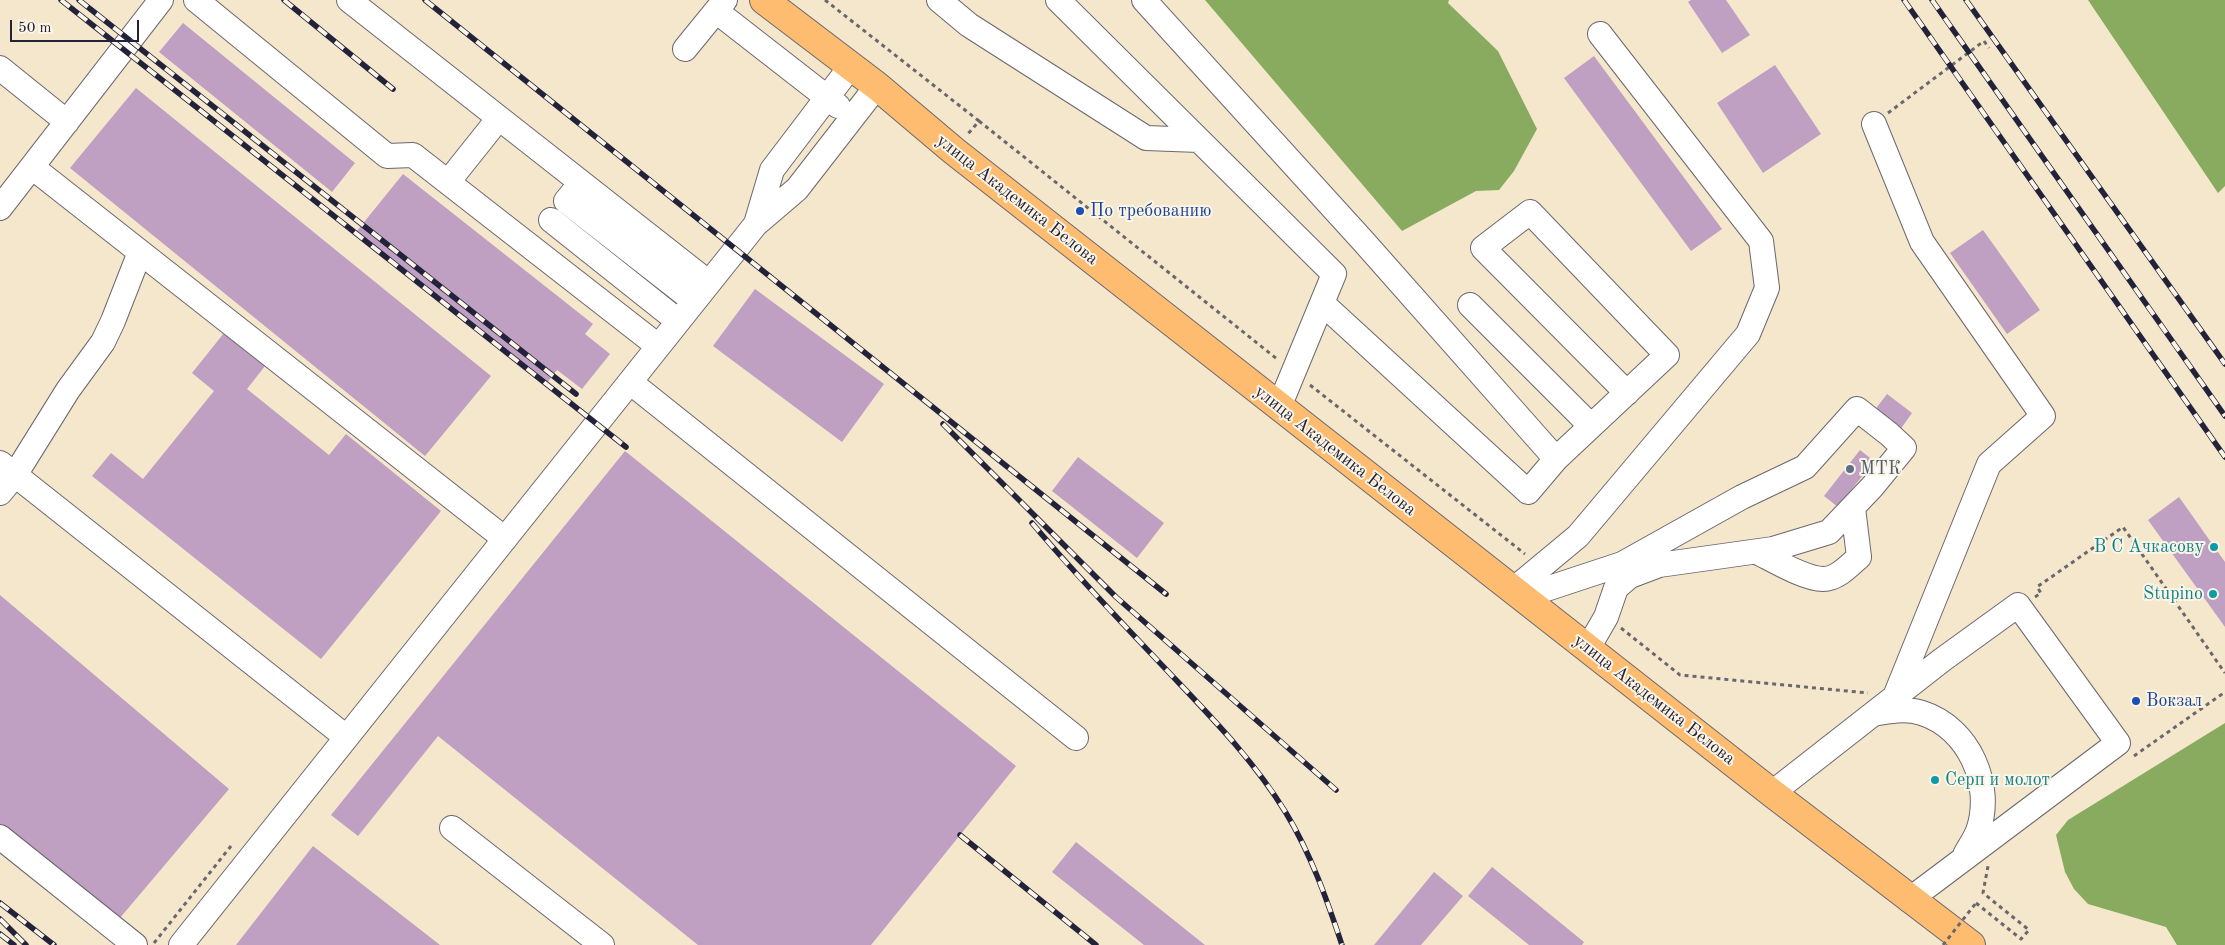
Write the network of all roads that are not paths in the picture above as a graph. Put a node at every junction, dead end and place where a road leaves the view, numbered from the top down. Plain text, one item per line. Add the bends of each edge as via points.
1 (162, 0) edge
2 (196, 0) edge
3 (349, 0) edge
4 (764, 0) edge
5 (939, 0) edge
6 (1058, 0) edge
7 (1144, 0) edge
8 (721, 5) edge
9 (1600, 34) dead end
10 (685, 49) dead end
11 (851, 66) junction
12 (0, 68) edge
13 (877, 86) junction
14 (827, 97) junction
15 (499, 118) junction
16 (853, 118) junction
17 (66, 122) junction
18 (1874, 124) road end
19 (1199, 140) junction
20 (32, 167) junction
21 (448, 182) junction
22 (581, 183) junction
23 (566, 201) junction
24 (0, 208) edge
25 (551, 220) junction
26 (756, 224) junction
27 (530, 246) junction
28 (140, 252) junction
29 (709, 283) junction
30 (694, 301) junction
31 (1322, 303) junction
32 (1470, 305) dead end
33 (678, 322) junction
34 (658, 346) junction
35 (630, 382) junction
36 (1627, 393) junction
37 (1279, 406) junction
38 (1592, 426) junction
39 (1556, 459) junction
40 (7, 469) edge
41 (0, 493) edge
42 (1853, 508) junction
43 (505, 539) junction
44 (1756, 552) junction
45 (1517, 594) junction
46 (1588, 648) junction
47 (1896, 696) junction
48 (1872, 714) junction
49 (346, 737) junction
50 (1076, 738) dead end
51 (1772, 793) junction
52 (452, 828) dead end
53 (0, 837) edge
54 (1963, 858) junction
55 (1909, 900) junction
56 (1962, 943) edge
57 (136, 945) edge
58 (180, 945) edge
59 (602, 945) edge

1 - 17 lane
2 - 21 lane via 387,156 414,155
3 - 15 lane
4 - 11 main road, улица Академика Белова
5 - 19 lane via 969,25 1146,138
6 - 19 lane
7 - 39 lane
8 - 10 lane
8 - 14 lane
9 - 45 lane via 1761,241 1767,288 1748,334 1578,536 1541,566
11 - 13 main road, улица Академика Белова
11 - 14 lane
12 - 17 lane
13 - 16 lane
13 - 37 main road, улица Академика Белова via 954,151
14 - 16 lane
14 - 26 lane via 772,170
15 - 21 lane
15 - 22 lane
16 - 26 lane via 797,189
17 - 20 lane
18 - 47 lane via 1922,242 2043,416 1989,464
19 - 31 lane via 1334,274
20 - 24 lane
20 - 28 lane
21 - 27 lane
22 - 23 lane
22 - 29 lane
23 - 25 lane
23 - 30 lane
25 - 27 lane
25 - 33 lane
26 - 29 lane
27 - 34 lane
28 - 40 lane via 114,321 102,342
28 - 43 lane
29 - 30 lane
30 - 33 lane
31 - 37 lane
31 - 39 lane via 1528,492
32 - 38 lane
33 - 34 lane
34 - 35 lane
35 - 43 lane
35 - 50 lane
36 - 36 lane via 1667,355 1530,212 1483,248
36 - 38 lane
37 - 45 main road, улица Академика Белова
38 - 39 lane
40 - 41 lane
40 - 49 lane
42 - 44 lane via 1829,532
42 - 44 lane via 1859,557 1843,572 1823,579 1795,571
42 - 45 lane via 1904,448 1857,409 1805,467 1742,497 1622,564
43 - 49 lane
44 - 46 lane via 1659,565 1630,576 1616,588 1606,617
45 - 46 main road, улица Академика Белова
46 - 51 main road, улица Академика Белова
47 - 48 lane
47 - 54 lane via 2018,605 2118,742
48 - 51 lane
48 - 54 lane via 1892,710 1921,713 1945,724 1964,744 1978,769 1983,800 1978,831
49 - 58 lane
51 - 55 main road, улица Академика Белова
52 - 59 lane
53 - 57 lane
54 - 55 lane
55 - 56 main road, улица Академика Белова

